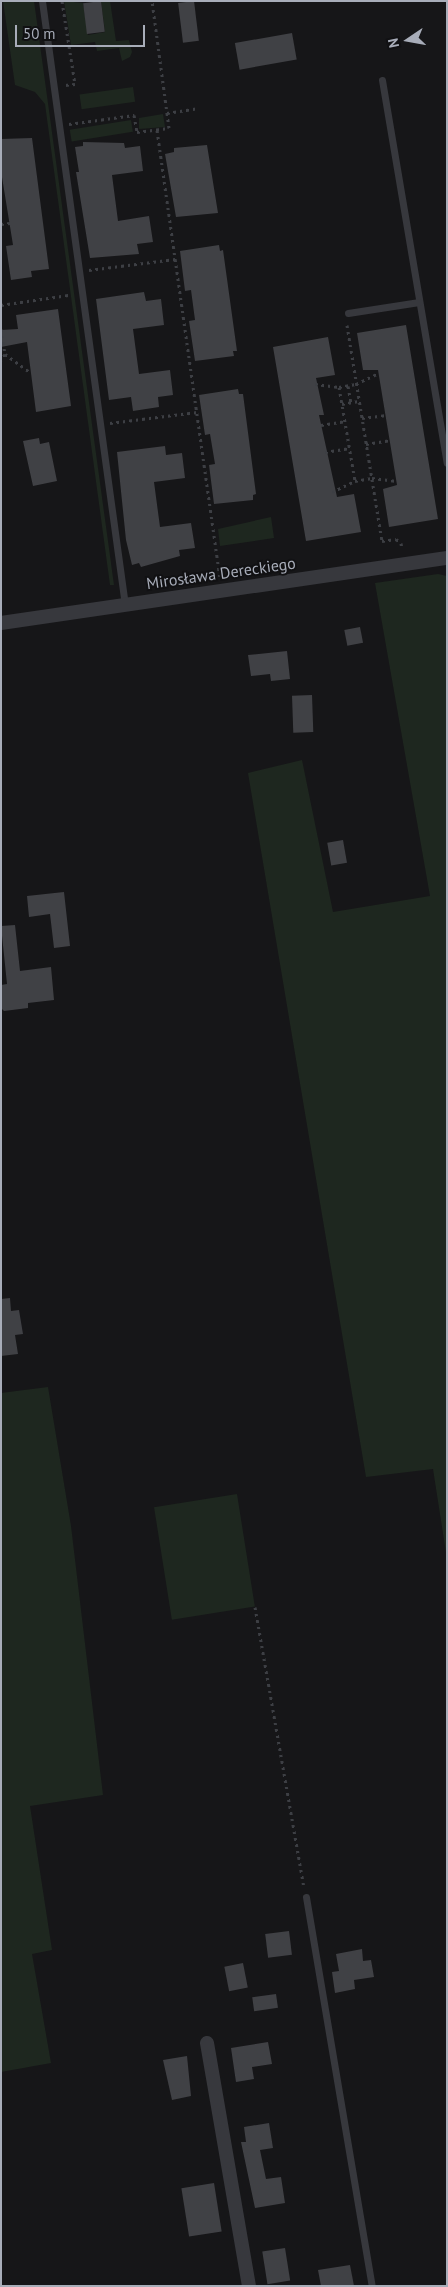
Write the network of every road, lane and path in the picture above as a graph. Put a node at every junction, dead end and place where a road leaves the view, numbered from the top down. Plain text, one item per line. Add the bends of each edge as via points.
1 (42, 1) edge
2 (152, 1) edge
3 (382, 80) dead end
4 (198, 108) dead end
5 (167, 113) junction
6 (66, 125) dead end
7 (157, 130) junction
8 (10, 223) dead end
9 (1, 224) edge
10 (175, 259) junction
11 (86, 271) dead end
12 (68, 295) dead end
13 (419, 302) junction
14 (1, 305) edge
15 (348, 313) dead end
16 (346, 322) dead end
17 (1, 329) edge
18 (3, 349) edge
19 (5, 354) junction
20 (1, 360) edge
21 (30, 372) dead end
22 (379, 373) dead end
23 (315, 384) dead end
24 (356, 384) junction
25 (348, 386) junction
26 (339, 387) junction
27 (359, 401) junction
28 (351, 403) junction
29 (342, 404) junction
30 (197, 412) junction
31 (386, 415) dead end
32 (362, 418) junction
33 (345, 421) junction
34 (107, 424) dead end
35 (321, 425) dead end
36 (390, 440) dead end
37 (366, 444) junction
38 (348, 448) dead end
39 (325, 452) dead end
40 (447, 463) edge
41 (372, 478) junction
42 (355, 480) junction
43 (397, 481) dead end
44 (332, 492) dead end
45 (403, 554) dead end
46 (446, 561) edge
47 (221, 580) dead end
48 (125, 605) junction
49 (1, 623) edge
50 (255, 1607) dead end
51 (306, 1897) joint
52 (207, 2042) dead end
53 (249, 2286) edge
54 (372, 2286) edge

1 - 48 lane
2 - 5 path
3 - 13 lane
4 - 5 path
5 - 7 path via 169,128
6 - 7 path via 134,115 137,132
7 - 10 path
8 - 9 path
10 - 11 path
10 - 30 path
12 - 14 path
13 - 15 lane
13 - 40 lane
16 - 24 path
17 - 18 path
18 - 19 path
19 - 20 path
19 - 21 path
22 - 24 path
23 - 26 path
24 - 25 path
24 - 27 path
25 - 26 path
25 - 28 path
26 - 29 path
27 - 28 path
27 - 32 path
28 - 29 path
29 - 33 path
30 - 34 path
30 - 47 path
31 - 32 path
32 - 37 path
33 - 35 path
33 - 42 path
36 - 37 path
37 - 41 path
38 - 39 path
41 - 42 path
41 - 43 path
41 - 45 path via 382,541 396,539 401,543
42 - 44 path
46 - 48 street, Mirosława Dereckiego
48 - 49 street, Mirosława Dereckiego
50 - 51 path
51 - 54 lane
52 - 53 street

